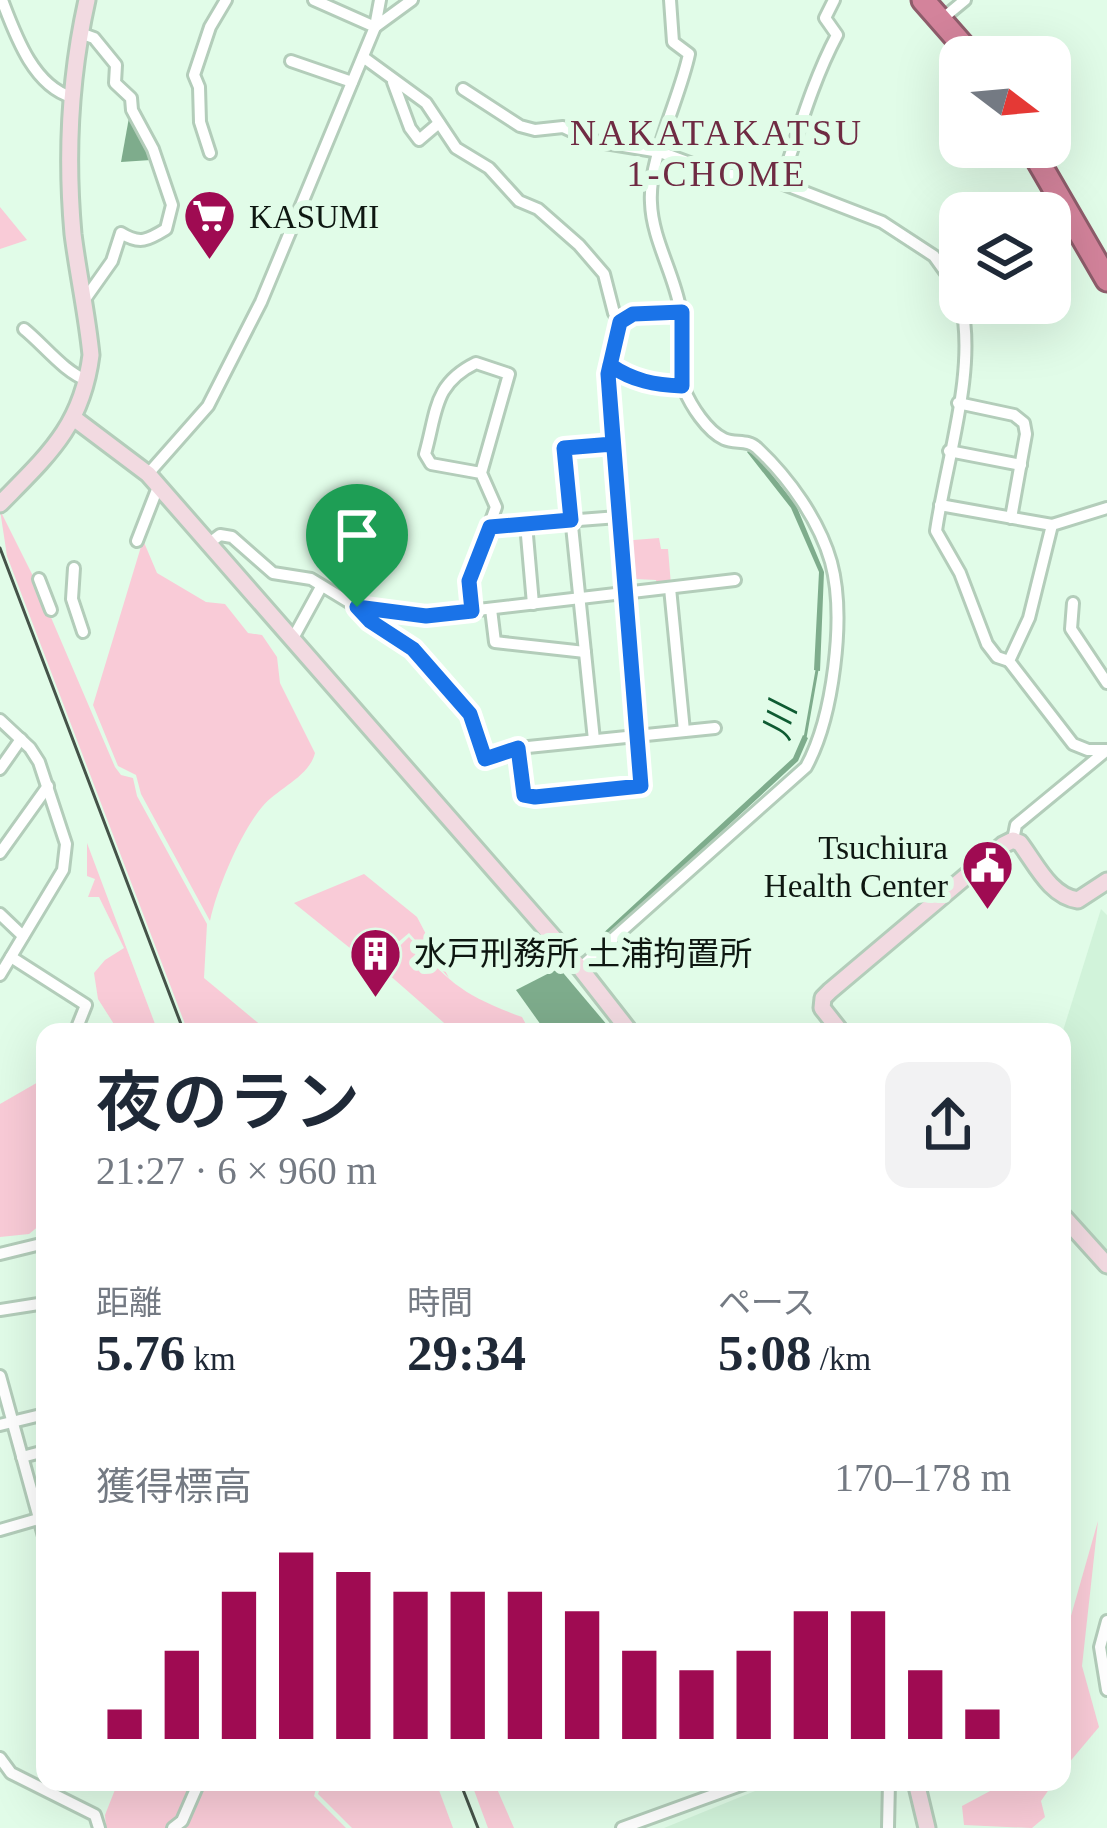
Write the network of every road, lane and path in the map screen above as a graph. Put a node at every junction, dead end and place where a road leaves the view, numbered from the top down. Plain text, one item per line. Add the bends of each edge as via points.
1 (2, 0) edge
2 (87, 0) edge
3 (226, 0) edge
4 (314, 0) edge
5 (380, 0) edge
6 (412, 0) edge
7 (670, 0) edge
8 (834, 0) edge
9 (923, 0) edge
10 (965, 0) edge
11 (941, 19) junction
12 (375, 27) junction
13 (80, 33) junction
14 (956, 36) edge
15 (363, 57) junction
16 (291, 61) dead end
17 (392, 79) junction
18 (352, 82) junction
19 (463, 89) dead end
20 (72, 97) junction
21 (439, 123) junction
22 (660, 152) junction
23 (210, 153) dead end
24 (1042, 168) edge
25 (782, 183) junction
26 (939, 264) edge
27 (1107, 280) edge
28 (83, 302) junction
29 (682, 312) junction
30 (620, 322) junction
31 (966, 324) edge
32 (24, 329) dead end
33 (610, 365) junction
34 (87, 380) junction
35 (682, 386) junction
36 (958, 403) junction
37 (75, 418) junction
38 (613, 444) junction
39 (949, 451) junction
40 (1021, 465) junction
41 (481, 473) junction
42 (153, 481) junction
43 (0, 504) edge
44 (940, 505) junction
45 (1107, 508) edge
46 (618, 517) junction
47 (1011, 518) junction
48 (571, 520) junction
49 (526, 524) junction
50 (1052, 525) junction
51 (490, 527) junction
52 (137, 541) dead end
53 (208, 544) junction
54 (74, 568) dead end
55 (39, 579) dead end
56 (735, 580) dead end
57 (321, 587) junction
58 (670, 588) junction
59 (623, 593) junction
60 (579, 598) junction
61 (1073, 602) dead end
62 (533, 604) junction
63 (357, 607) junction
64 (491, 608) junction
65 (51, 610) dead end
66 (472, 611) junction
67 (83, 632) dead end
68 (292, 640) junction
69 (585, 652) junction
70 (1009, 661) junction
71 (1107, 683) edge
72 (0, 720) edge
73 (715, 728) dead end
74 (684, 731) junction
75 (639, 735) junction
76 (22, 739) junction
77 (594, 740) junction
78 (518, 748) junction
79 (0, 769) edge
80 (48, 786) junction
81 (1012, 840) junction
82 (0, 853) edge
83 (1107, 881) edge
84 (0, 914) edge
85 (23, 936) junction
86 (11, 957) junction
87 (580, 968) junction
88 (0, 973) edge
89 (79, 1023) edge
90 (623, 1023) edge
91 (834, 1023) edge
92 (1071, 1225) edge
93 (36, 1245) edge
94 (0, 1254) edge
95 (1107, 1265) edge
96 (36, 1304) edge
97 (0, 1310) edge
98 (0, 1376) edge
99 (36, 1416) edge
100 (6, 1423) edge
101 (36, 1453) edge
102 (22, 1456) junction
103 (36, 1492) edge
104 (36, 1520) edge
105 (0, 1530) edge
106 (1107, 1621) edge
107 (1107, 1690) edge
108 (0, 1758) edge
109 (36, 1786) edge
110 (46, 1791) edge
111 (195, 1791) edge
112 (724, 1791) edge
113 (889, 1791) edge
114 (918, 1791) edge
115 (99, 1828) edge
116 (173, 1828) edge
117 (622, 1828) edge
118 (888, 1828) edge
119 (927, 1828) edge

1 - 20 street via 22,51
2 - 13 street
3 - 23 street via 194,75
4 - 12 street
5 - 12 street
6 - 12 street
7 - 22 street via 673,42 688,54
8 - 25 street via 825,18 837,35 819,64
9 - 11 highway
10 - 11 street
11 - 14 highway
12 - 15 street
13 - 20 street
13 - 28 street via 116,65 115,83 131,98 172,205 166,229 147,241 122,233
15 - 17 street
15 - 18 street
16 - 18 street
17 - 21 street
17 - 21 street via 419,140
18 - 42 street via 261,302 208,406
19 - 22 street via 520,126 563,127 593,141
20 - 28 street via 70,190
21 - 30 street via 456,148 579,245 604,274
22 - 25 street
22 - 29 street via 650,203
24 - 27 highway
25 - 26 street via 882,222
28 - 34 street
29 - 30 street
29 - 35 street
30 - 33 street
31 - 36 street
32 - 34 street
33 - 35 street via 654,385
33 - 38 street
34 - 37 street
35 - 87 street via 723,439 753,444 802,501 831,561 832,674 806,767
36 - 39 street
36 - 40 street via 1024,423
37 - 42 street
37 - 43 street
38 - 46 street
38 - 48 street via 564,448
39 - 40 street
39 - 44 street
40 - 47 street
41 - 41 street via 430,464 425,454 442,387 476,363 509,374
41 - 51 street via 496,507
42 - 52 street
42 - 53 street
44 - 47 street
44 - 70 street via 938,541 960,573 987,644
45 - 50 street
46 - 48 street
46 - 59 street
47 - 50 street
48 - 49 street
48 - 60 street
49 - 51 street
49 - 62 street
50 - 70 street via 1029,618
51 - 66 street via 469,581
53 - 57 street via 232,537 273,573
53 - 68 street
54 - 67 street via 72,599
55 - 65 street
56 - 58 street
57 - 63 street
57 - 68 street
58 - 59 street
58 - 74 street
59 - 60 street
59 - 75 street
60 - 62 street
60 - 69 street
61 - 71 street via 1071,629
62 - 64 street
63 - 66 street via 426,616
63 - 78 street via 413,649 470,714 485,759
64 - 66 street
64 - 69 street via 495,642
68 - 87 street
69 - 77 street
70 - 81 street via 1072,744 1107,749 1016,825
72 - 76 street
73 - 74 street
74 - 75 street
75 - 77 street
75 - 78 street via 642,777 635,788 524,795
76 - 79 street
76 - 80 street
77 - 78 street
80 - 82 street
80 - 85 street via 64,832 63,869
81 - 83 street via 1067,898 1078,900
81 - 91 street via 823,998
84 - 85 street
85 - 86 street
86 - 88 street
86 - 89 street via 86,1005
87 - 90 street
92 - 95 street
93 - 94 street
96 - 97 street
98 - 100 street
99 - 100 street
100 - 102 street
101 - 102 street
102 - 103 street
104 - 105 street
106 - 107 street via 1100,1647
108 - 109 street
110 - 115 street via 95,1815
111 - 116 street
112 - 117 street
113 - 118 street
114 - 119 street

